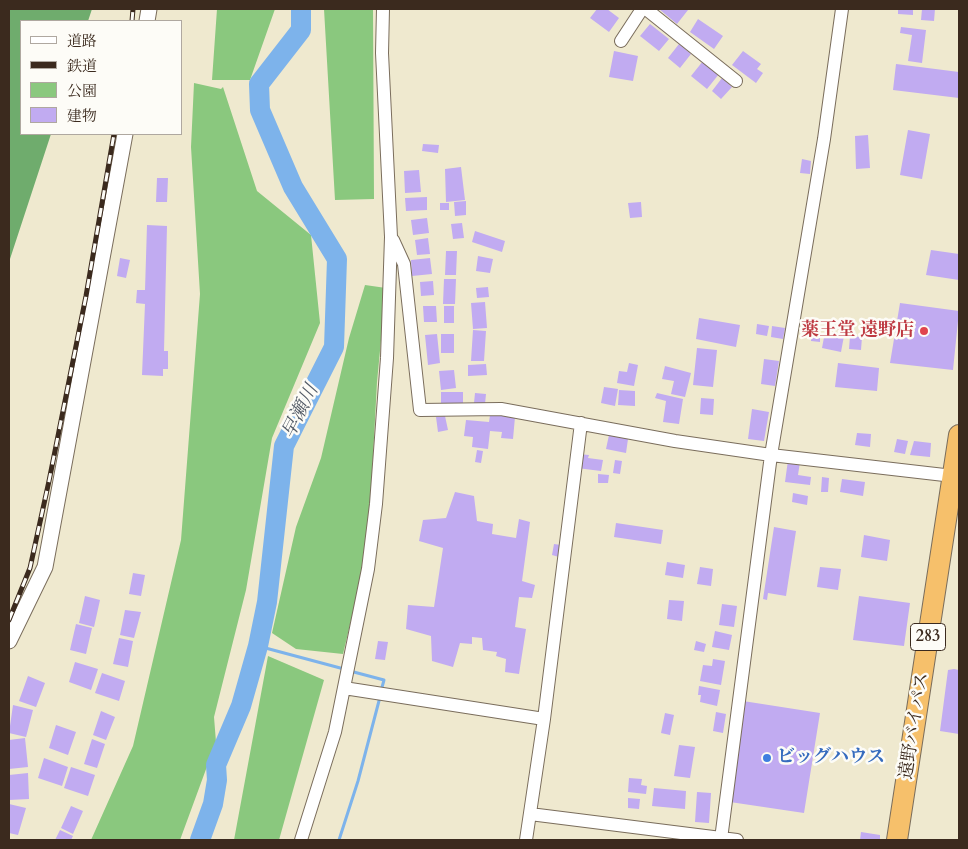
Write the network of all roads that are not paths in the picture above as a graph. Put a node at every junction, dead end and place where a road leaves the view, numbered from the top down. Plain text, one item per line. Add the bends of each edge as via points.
1 (383, 9) edge
2 (644, 9) edge
3 (842, 9) edge
4 (622, 41) dead end
5 (736, 81) dead end
6 (125, 135) edge
7 (391, 237) junction
8 (581, 423) junction
9 (959, 435) edge
10 (771, 455) junction
11 (953, 476) junction
12 (959, 519) edge
13 (9, 641) edge
14 (344, 688) junction
15 (544, 719) junction
16 (530, 814) junction
17 (721, 839) junction
18 (301, 840) edge
19 (526, 840) edge
20 (737, 840) edge
21 (897, 840) edge
22 (911, 840) edge

1 - 7 street via 382,53
2 - 4 street
2 - 5 street
3 - 10 street via 824,139
6 - 13 street via 45,566
7 - 8 street via 404,264 420,410 501,409
7 - 14 street via 376,504 368,569
8 - 10 street
8 - 15 street
9 - 11 highway, 遠野バイパス / 283
10 - 11 street
10 - 17 street
11 - 21 highway, 遠野バイパス / 283
12 - 22 highway, 遠野バイパス / 283
14 - 15 street
14 - 18 street via 335,732
15 - 16 street
16 - 17 street
16 - 19 street
17 - 20 street

